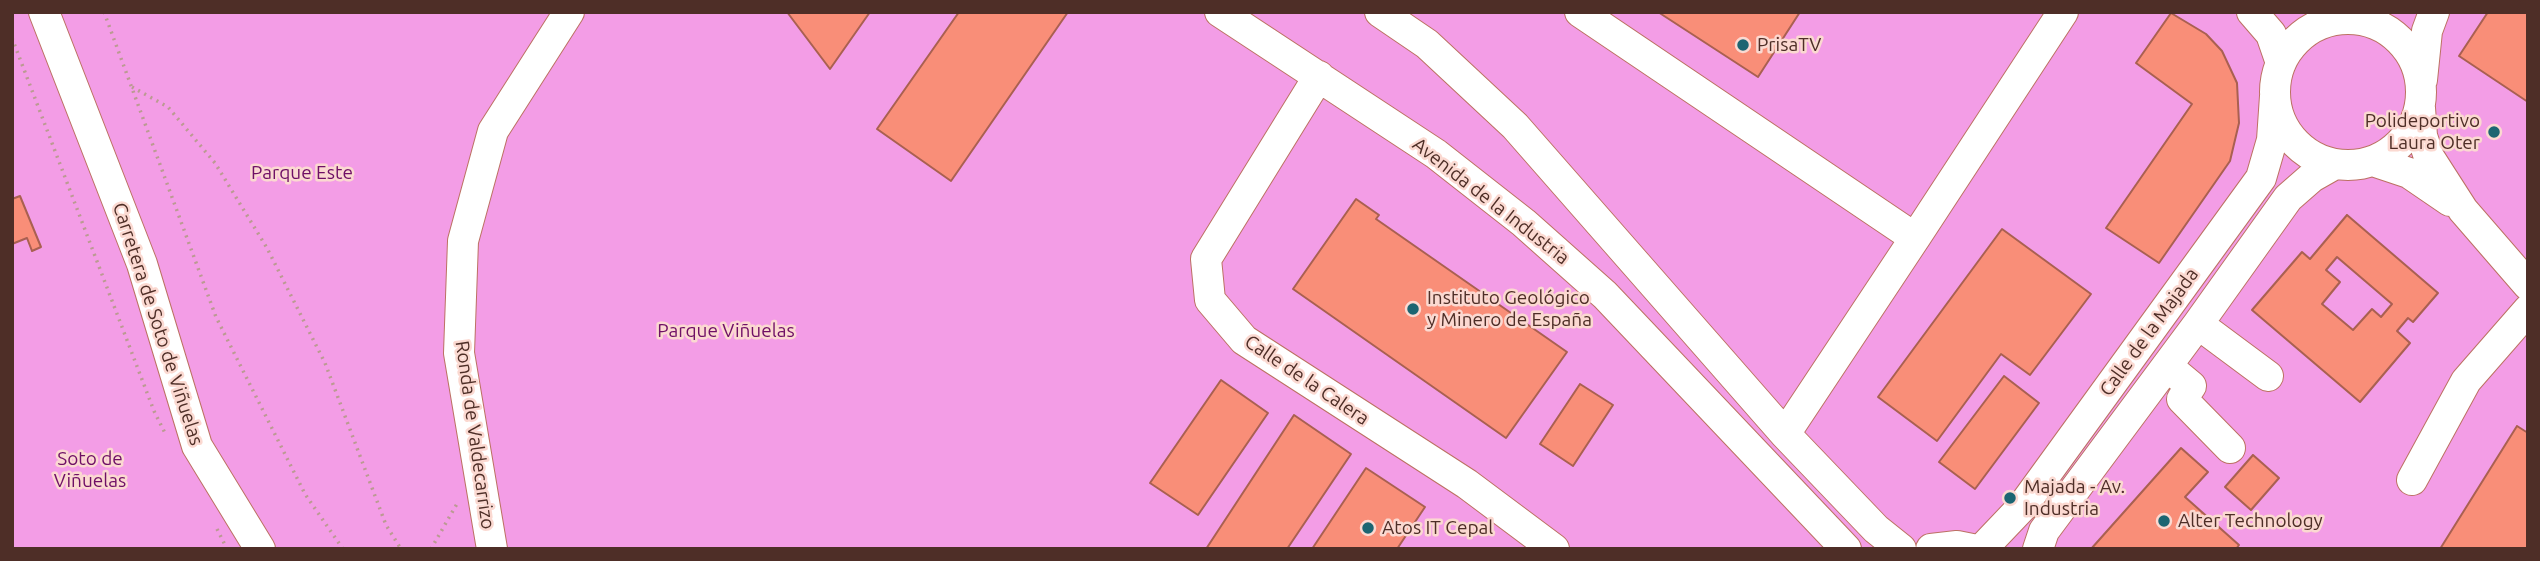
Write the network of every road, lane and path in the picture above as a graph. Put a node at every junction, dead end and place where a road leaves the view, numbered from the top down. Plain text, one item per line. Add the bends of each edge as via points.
1 (44, 12) edge
2 (104, 12) edge
3 (569, 12) edge
4 (1220, 12) edge
5 (1380, 12) edge
6 (1580, 12) edge
7 (2063, 12) edge
8 (2252, 12) edge
9 (2434, 12) edge
10 (2358, 15) edge
11 (2311, 18) edge
12 (12, 38) edge
13 (2281, 63) junction
14 (1318, 76) junction
15 (132, 87) junction
16 (2275, 96) junction
17 (2421, 96) junction
18 (2373, 161) junction
19 (2335, 164) junction
20 (2463, 210) junction
21 (1915, 238) junction
22 (2526, 277) edge
23 (2528, 310) edge
24 (2199, 324) junction
25 (2167, 366) junction
26 (2268, 376) dead end
27 (1785, 434) junction
28 (170, 443) dead end
29 (2230, 448) dead end
30 (481, 480) junction
31 (2412, 480) dead end
32 (215, 525) dead end
33 (227, 549) edge
34 (260, 549) edge
35 (344, 549) edge
36 (401, 549) edge
37 (431, 549) edge
38 (492, 549) edge
39 (1554, 549) edge
40 (1846, 549) edge
41 (1901, 549) edge
42 (1931, 549) edge
43 (1972, 549) edge
44 (1982, 549) edge
45 (2038, 549) edge

1 - 34 street, Carretera de Soto de Viñuelas via 142,264 197,446
2 - 15 path
3 - 30 street, Ronda de Valdecarrizo via 493,131 463,241 459,353
4 - 14 street, Avenida de la Industria
5 - 27 street via 1427,44 1515,126
6 - 21 street
7 - 21 street
8 - 13 street via 2271,34
9 - 17 street via 2427,31
10 - 11 street
10 - 17 street via 2400,39 2415,59
11 - 13 street
12 - 28 path
13 - 16 street
14 - 39 street, Calle de la Calera via 1206,259 1210,300 1244,340 1467,484
14 - 40 street, Avenida de la Industria via 1436,154 1524,223 1605,296
15 - 35 path via 216,317 305,494
15 - 36 path via 168,107 215,163 267,248 325,363 386,525
16 - 19 street via 2293,141 2312,156
16 - 44 street, Calle de la Majada via 2272,141 2261,178 2022,507
17 - 18 street via 2411,130 2395,149
17 - 20 street via 2422,136 2429,157
18 - 19 street
18 - 20 street via 2409,173
19 - 24 street, Calle de la Majada via 2288,198
20 - 22 street
21 - 27 street
23 - 31 street via 2466,381
24 - 25 street, Calle de la Majada
24 - 26 street
25 - 29 street via 2191,386 2182,399
25 - 45 street, Calle de la Majada via 2044,531
27 - 41 street
30 - 37 path via 456,505
30 - 38 street, Ronda de Valdecarrizo
32 - 33 path
42 - 43 street

